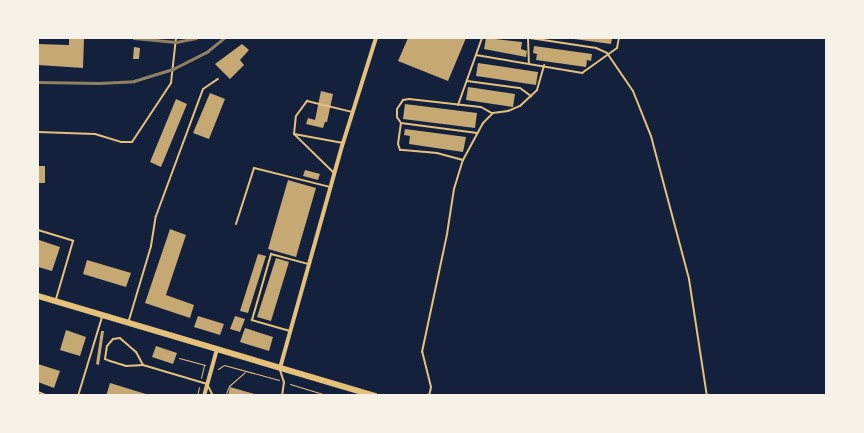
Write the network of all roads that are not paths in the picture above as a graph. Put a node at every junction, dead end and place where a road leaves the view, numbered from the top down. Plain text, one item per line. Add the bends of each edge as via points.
1 (176, 38) edge
2 (376, 38) edge
3 (482, 38) edge
4 (529, 38) edge
5 (619, 38) edge
6 (607, 53) junction
7 (476, 55) junction
8 (529, 63) junction
9 (544, 66) junction
10 (218, 79) dead end
11 (466, 81) junction
12 (531, 96) junction
13 (458, 105) junction
14 (352, 112) junction
15 (493, 113) junction
16 (401, 123) junction
17 (38, 132) edge
18 (477, 133) junction
19 (294, 134) junction
20 (342, 143) junction
21 (463, 160) junction
22 (334, 173) junction
23 (330, 187) junction
24 (236, 224) dead end
25 (38, 230) edge
26 (309, 264) junction
27 (38, 296) edge
28 (55, 301) junction
29 (103, 315) junction
30 (128, 323) junction
31 (290, 332) junction
32 (217, 349) junction
33 (143, 365) junction
34 (280, 368) junction
35 (207, 384) junction
36 (38, 392) edge
37 (48, 396) edge
38 (78, 396) edge
39 (204, 396) edge
40 (213, 396) edge
41 (282, 396) edge
42 (375, 396) edge
43 (429, 396) edge
44 (707, 396) edge

1 - 17 lane via 171,83 132,142 95,134
2 - 14 street
3 - 7 lane
4 - 6 lane via 596,48
4 - 8 lane
5 - 6 lane via 617,48
6 - 9 lane via 582,73
6 - 44 lane via 633,91 651,136 689,279
7 - 8 lane
7 - 11 lane
8 - 9 lane
9 - 12 lane via 541,81
10 - 30 lane via 203,89 156,216 151,246
11 - 12 lane via 520,88
11 - 13 lane
12 - 15 lane via 520,106
13 - 15 lane via 481,107
13 - 16 lane via 403,100 397,109
14 - 19 lane via 307,101 296,116
14 - 20 street
15 - 18 lane
16 - 18 lane
16 - 21 lane via 400,150 438,153
18 - 21 lane
19 - 20 lane
19 - 22 lane
20 - 22 street
21 - 43 lane via 454,189 422,352 431,387
22 - 23 street
23 - 24 lane via 254,168
23 - 26 street
25 - 28 lane via 73,241
26 - 31 street
26 - 31 lane via 272,254 252,320
27 - 28 main road
28 - 29 main road
29 - 30 main road
29 - 38 lane
30 - 32 main road
31 - 34 street
32 - 34 main road
32 - 35 street
33 - 33 lane via 136,352 120,338 113,339 107,346 106,359 110,362 126,366
33 - 35 lane
34 - 41 lane via 284,382
34 - 42 main road
35 - 39 street
35 - 40 lane
36 - 37 lane

